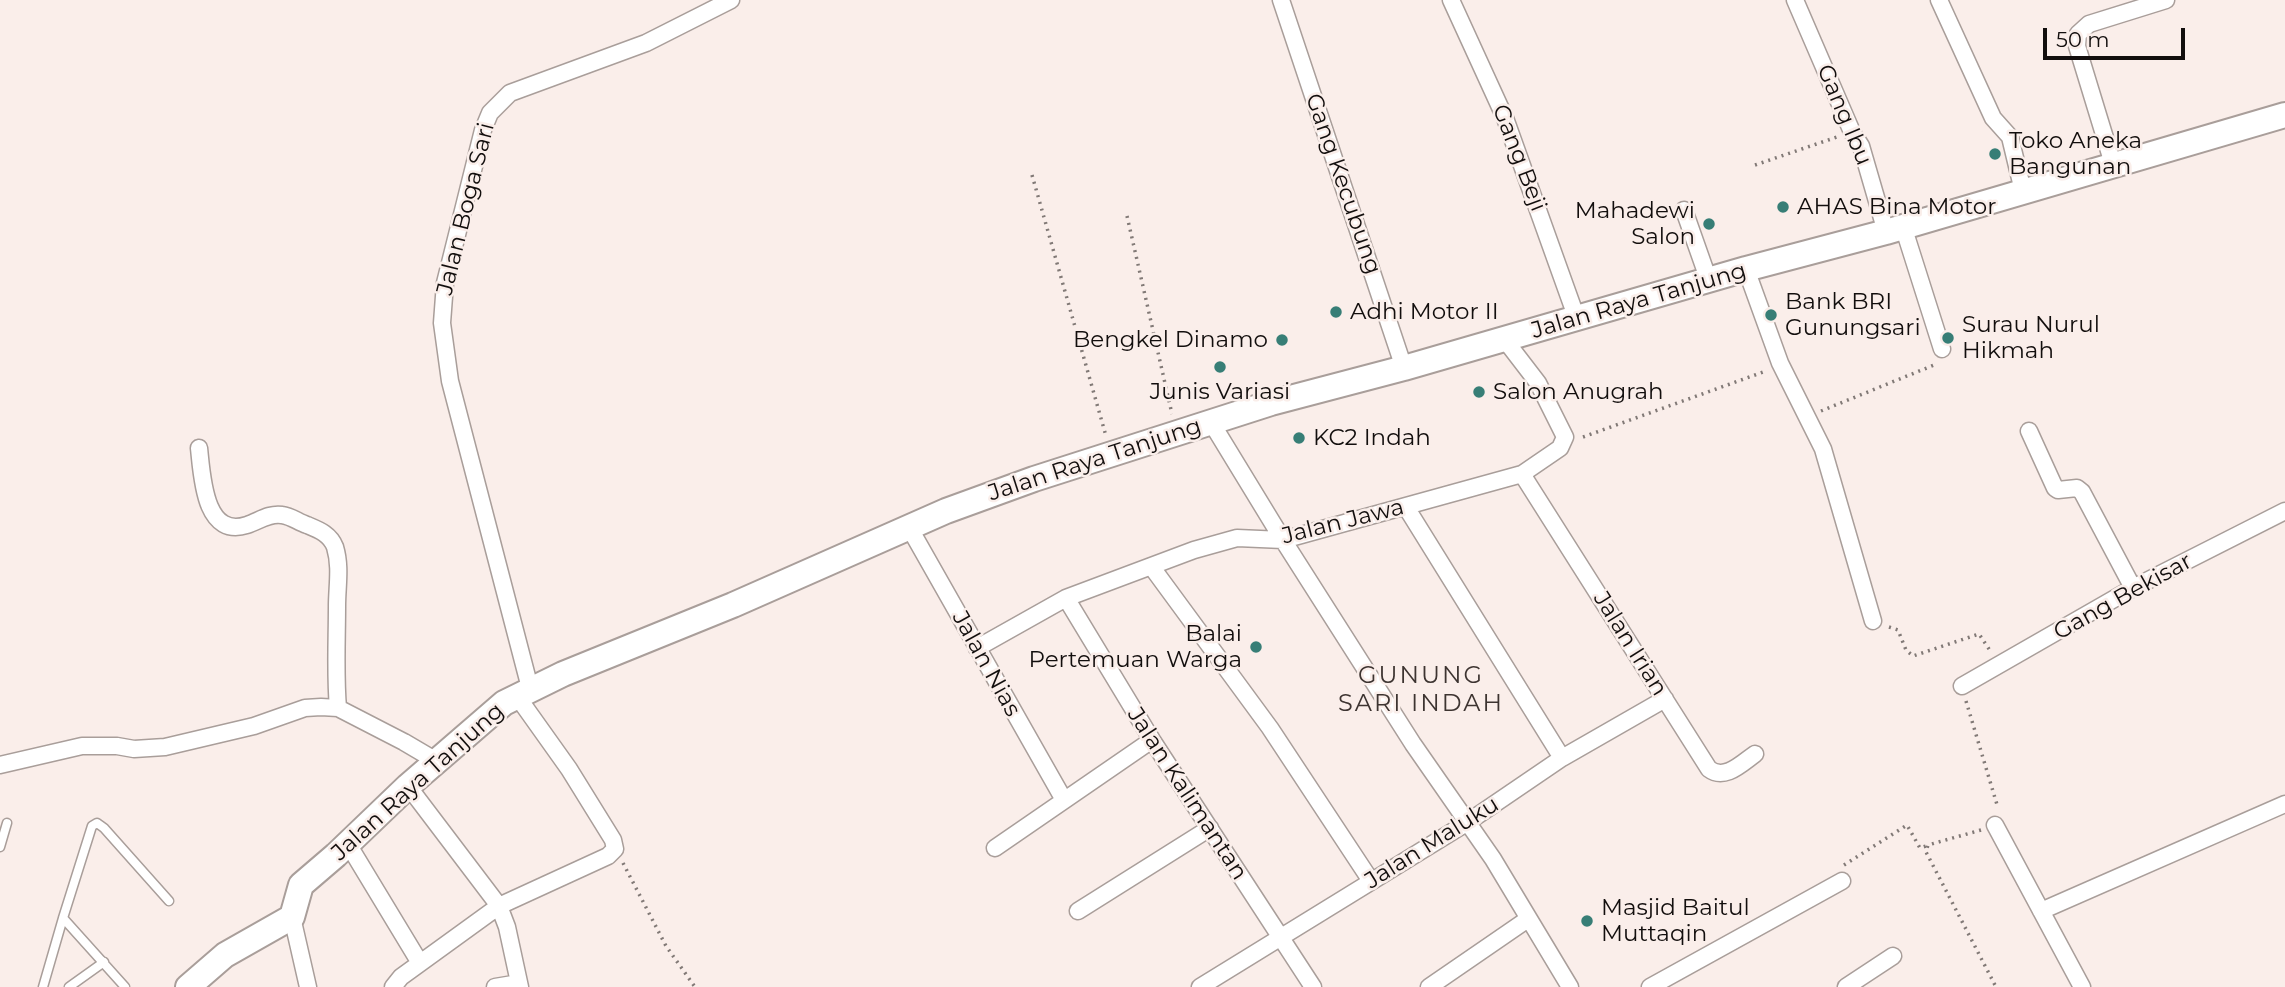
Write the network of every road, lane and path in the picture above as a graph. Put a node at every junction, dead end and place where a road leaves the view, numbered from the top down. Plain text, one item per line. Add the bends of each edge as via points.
1 (731, 0) edge
2 (1281, 0) edge
3 (1451, 0) edge
4 (1795, 0) edge
5 (1939, 0) edge
6 (2166, 0) edge
7 (2285, 115) edge
8 (1852, 132) junction
9 (2113, 164) junction
10 (1755, 165) dead end
11 (1032, 175) dead end
12 (2023, 191) junction
13 (1684, 210) dead end
14 (1127, 216) dead end
15 (1895, 229) junction
16 (1746, 269) junction
17 (1709, 281) junction
18 (1577, 319) junction
19 (1505, 340) junction
20 (1942, 349) joint
21 (1780, 363) junction
22 (1404, 368) junction
23 (1806, 418) junction
24 (1211, 422) junction
25 (2029, 431) dead end
26 (1176, 433) junction
27 (199, 448) dead end
28 (1558, 448) junction
29 (1111, 454) junction
30 (1522, 474) junction
31 (1406, 507) junction
32 (2285, 511) edge
33 (909, 527) junction
34 (1283, 540) junction
35 (1151, 566) junction
36 (2133, 589) junction
37 (1066, 598) junction
38 (1873, 621) joint
39 (977, 648) junction
40 (1999, 666) junction
41 (1962, 686) joint
42 (524, 692) junction
43 (1665, 699) junction
44 (338, 708) junction
45 (1152, 740) junction
46 (1755, 754) dead end
47 (1562, 758) junction
48 (438, 762) junction
49 (0, 765) edge
50 (408, 786) junction
51 (1064, 800) junction
52 (2285, 804) edge
53 (1468, 822) junction
54 (7, 823) dead end
55 (1995, 825) junction
56 (1210, 828) junction
57 (348, 844) junction
58 (1928, 845) junction
59 (0, 847) edge
60 (995, 848) dead end
61 (615, 849) junction
62 (1371, 881) junction
63 (1842, 881) joint
64 (169, 901) dead end
65 (499, 906) junction
66 (1078, 911) dead end
67 (2041, 911) junction
68 (292, 917) junction
69 (63, 918) junction
70 (1528, 919) junction
71 (1280, 938) junction
72 (1893, 956) dead end
73 (104, 962) junction
74 (420, 964) junction
75 (519, 985) edge
76 (43, 987) edge
77 (69, 987) edge
78 (125, 987) edge
79 (188, 987) edge
80 (308, 987) edge
81 (393, 987) edge
82 (495, 987) edge
83 (695, 987) edge
84 (1200, 987) edge
85 (1313, 987) edge
86 (1429, 987) edge
87 (1570, 987) edge
88 (1650, 987) edge
89 (1846, 987) edge
90 (1996, 987) edge
91 (2082, 987) edge

1 - 42 street, Jalan Boga Sari via 646,43 510,93 490,113 483,130 445,283 443,342
2 - 22 street, Gang Kecubung
3 - 18 street, Gang Beji via 1505,118
4 - 8 street, Gang Ibu
5 - 12 street via 1993,118 2011,139
6 - 9 street via 2089,24 2078,34 2077,46
7 - 9 main road, Jalan Raya Tanjung
8 - 10 path
8 - 15 street, Gang Ibu
9 - 12 main road, Jalan Raya Tanjung
11 - 29 path
12 - 15 main road, Jalan Raya Tanjung
13 - 17 street
14 - 26 path
15 - 16 main road, Jalan Raya Tanjung
15 - 20 street, Gang Ibu
16 - 17 main road, Jalan Raya Tanjung
16 - 21 street
17 - 18 main road, Jalan Raya Tanjung
18 - 19 main road, Jalan Raya Tanjung
19 - 22 main road, Jalan Raya Tanjung
19 - 28 street via 1538,383 1564,433
20 - 23 path via 1935,364
21 - 23 street
21 - 28 path via 1756,376
22 - 24 main road, Jalan Raya Tanjung
23 - 38 street via 1836,487
24 - 26 main road, Jalan Raya Tanjung
24 - 34 street
25 - 36 street via 2055,488 2082,492
26 - 29 main road, Jalan Raya Tanjung
27 - 44 street via 203,483 217,520 230,527 272,514 288,516 324,531 334,546 340,582 335,671
28 - 30 street, Jalan Jawa
29 - 33 main road, Jalan Raya Tanjung
30 - 31 street, Jalan Jawa
30 - 43 street, Jalan Irian
31 - 34 street, Jalan Jawa
31 - 47 street
32 - 36 street, Gang Bekisar
33 - 39 street, Jalan Nias
33 - 42 main road, Jalan Raya Tanjung
34 - 35 street, Jalan Jawa via 1237,538
34 - 53 street
35 - 37 street, Jalan Jawa
35 - 62 street via 1270,728
36 - 40 street, Gang Bekisar
37 - 39 street, Jalan Jawa
37 - 45 street, Jalan Kalimantan
38 - 40 path via 1879,629 1897,629 1913,656 1979,635
39 - 51 street, Jalan Nias
40 - 41 street, Gang Bekisar
41 - 55 path via 2000,815
42 - 48 main road, Jalan Raya Tanjung via 490,714
42 - 61 street
43 - 46 street, Jalan Irian via 1713,772 1727,772
43 - 47 street, Jalan Maluku
44 - 48 street
44 - 49 street via 305,708 254,726 165,747 82,746
45 - 51 street
45 - 56 street, Jalan Kalimantan
47 - 53 street, Jalan Maluku
48 - 50 main road, Jalan Raya Tanjung
50 - 57 main road, Jalan Raya Tanjung
50 - 65 street
51 - 60 street
52 - 67 street
53 - 62 street, Jalan Maluku
53 - 70 street
54 - 59 lane
55 - 58 path
55 - 67 street
56 - 66 street
56 - 71 street, Jalan Kalimantan
57 - 68 main road, Jalan Raya Tanjung via 301,886
57 - 74 street
58 - 63 path via 1920,848 1907,825 1837,870
58 - 90 path via 1928,857
61 - 65 street
61 - 83 path via 666,946
62 - 71 street, Jalan Maluku
63 - 88 street
64 - 69 lane via 96,823 90,829
65 - 74 street
65 - 75 street
67 - 91 street
68 - 79 main road via 225,955
68 - 80 street
69 - 73 lane
69 - 76 lane
70 - 86 street
70 - 87 street
71 - 84 street, Jalan Maluku
71 - 85 street, Jalan Kalimantan
72 - 89 street
73 - 77 lane
73 - 78 lane
74 - 81 street
75 - 82 street

